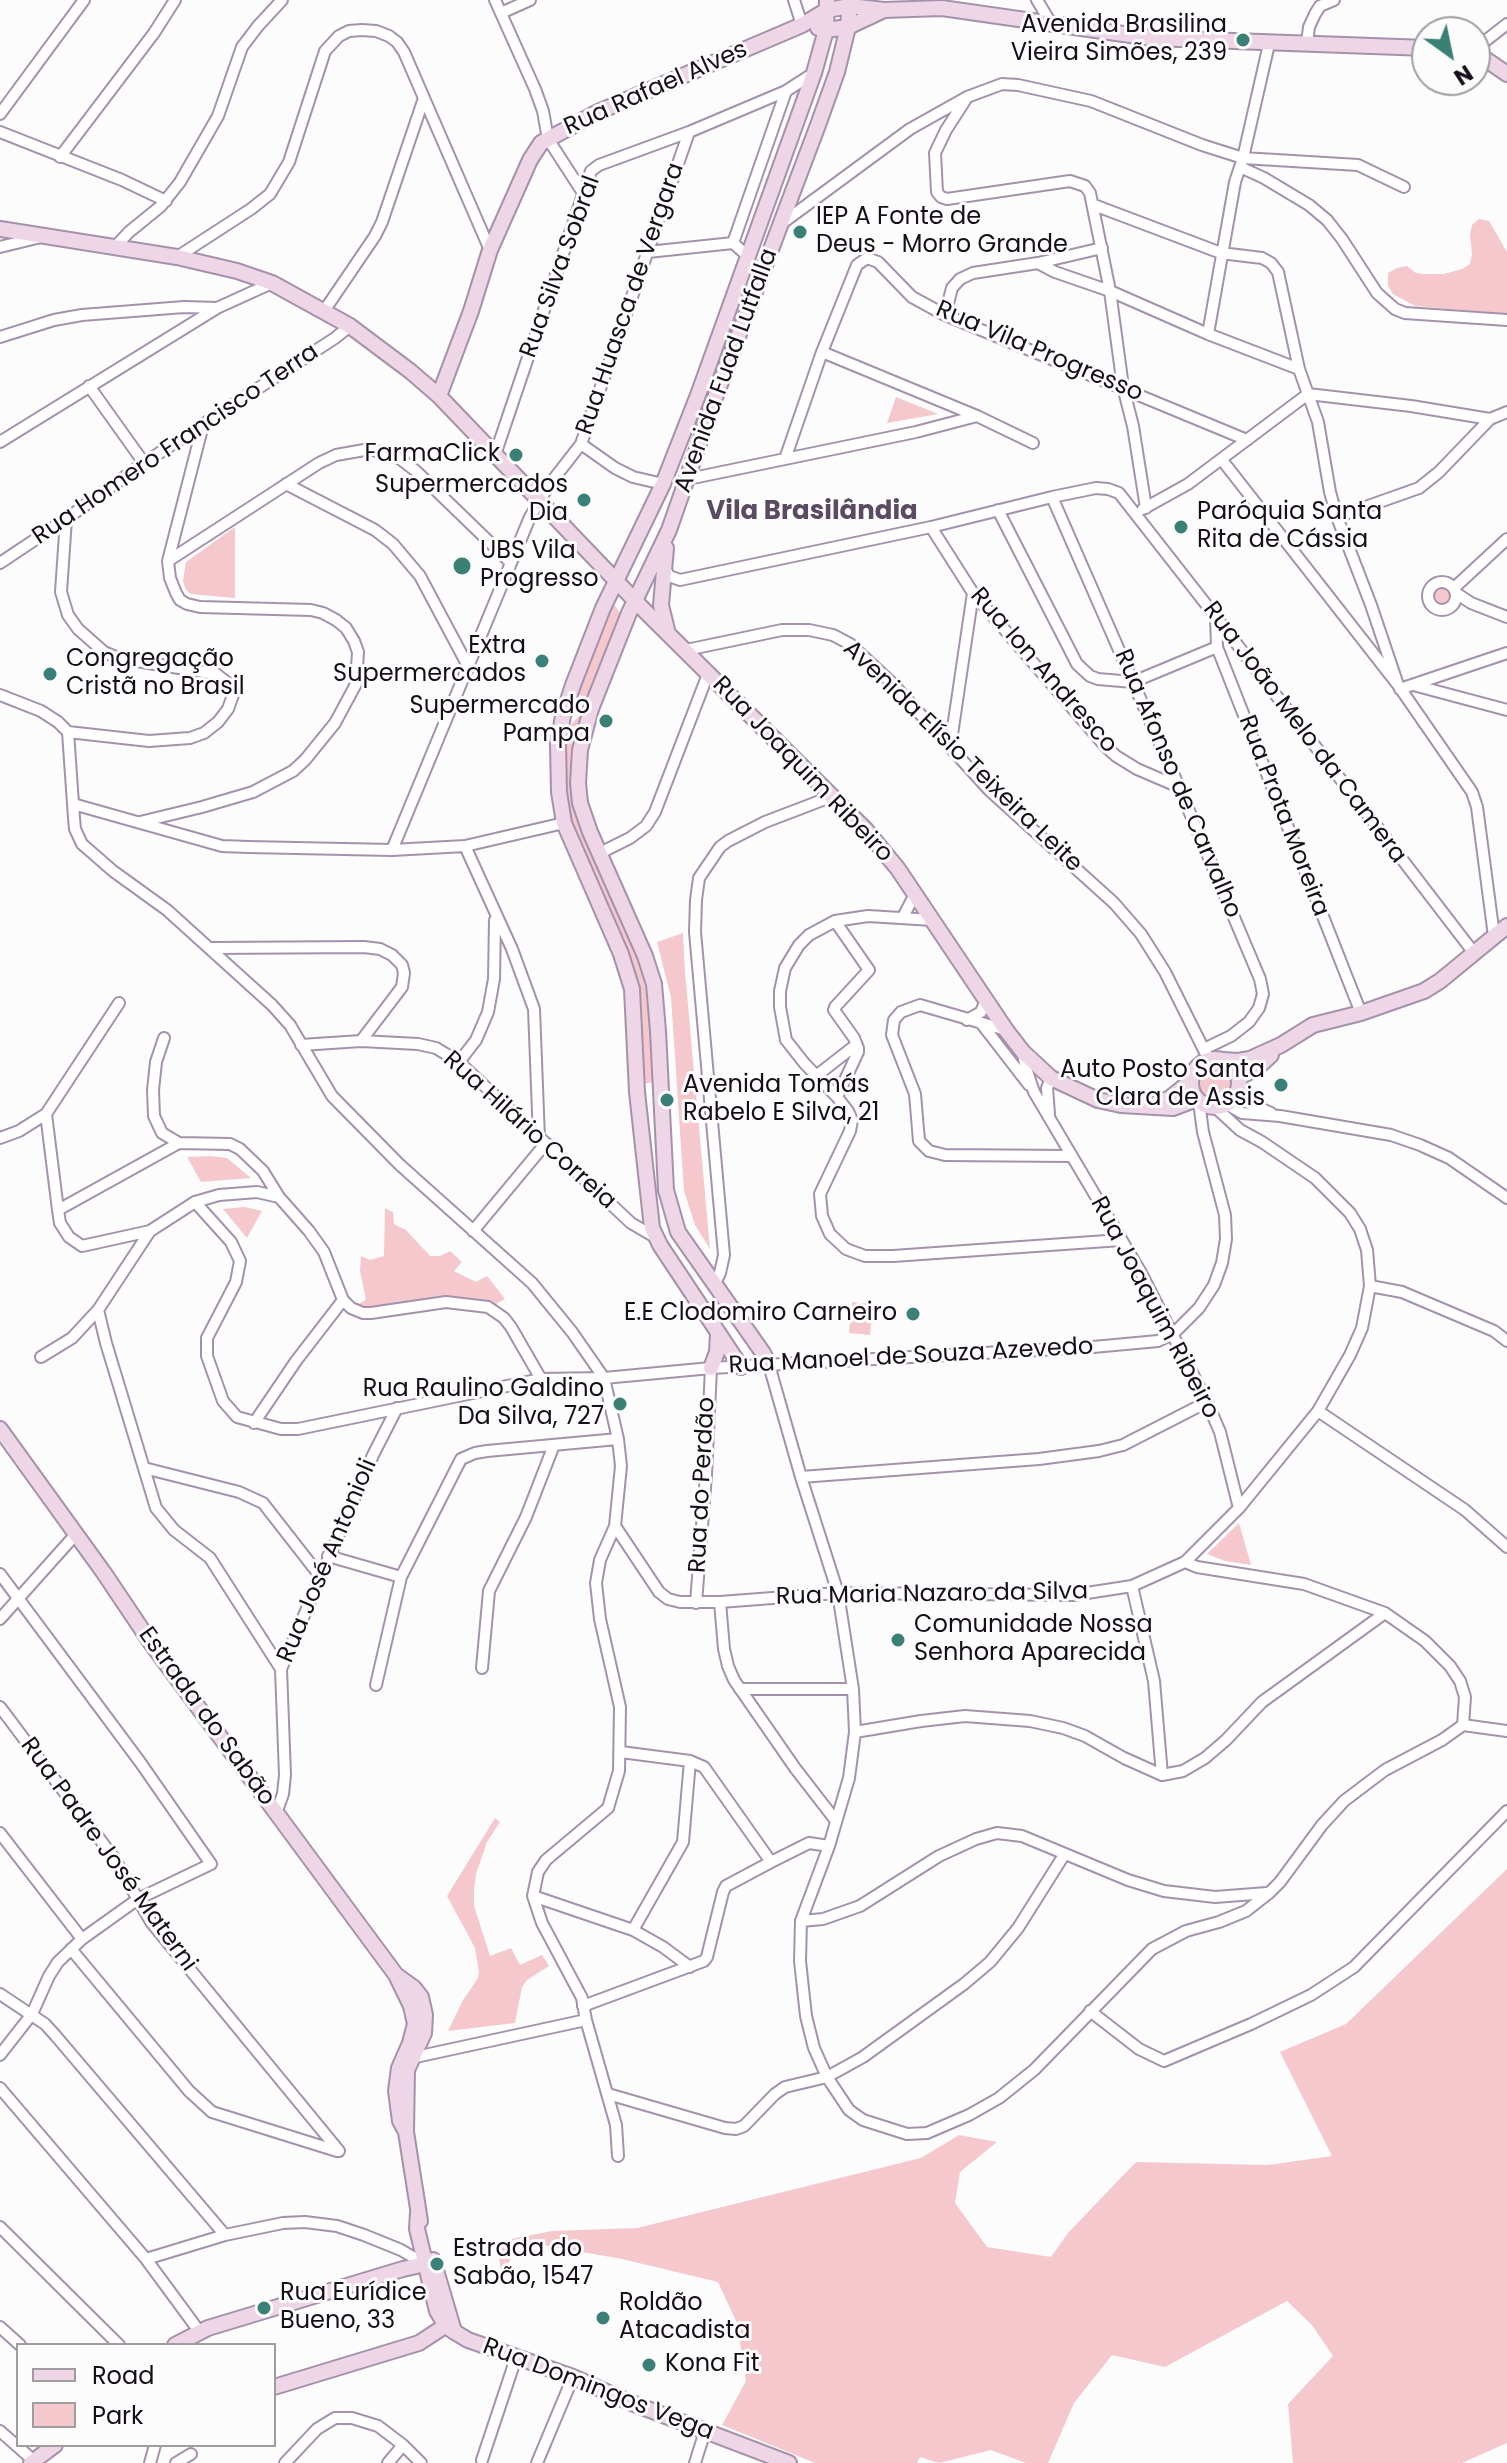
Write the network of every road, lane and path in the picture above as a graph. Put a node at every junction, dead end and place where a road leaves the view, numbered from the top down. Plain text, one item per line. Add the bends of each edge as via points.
1 (84, 0) edge
2 (175, 0) edge
3 (282, 0) edge
4 (495, 0) edge
5 (530, 0) edge
6 (794, 0) edge
7 (1037, 0) edge
8 (1334, 0) edge
9 (850, 3) edge
10 (827, 5) edge
11 (964, 5) edge
12 (884, 10) junction
13 (501, 13) junction
14 (802, 25) junction
15 (1052, 25) junction
16 (848, 27) junction
17 (826, 30) junction
18 (1307, 43) junction
19 (1269, 44) junction
20 (1411, 47) edge
21 (814, 73) junction
22 (786, 91) junction
23 (967, 97) junction
24 (424, 98) junction
25 (0, 114) edge
26 (689, 132) junction
27 (1, 137) edge
28 (548, 139) junction
29 (60, 157) junction
30 (1241, 162) junction
31 (1404, 187) dead end
32 (583, 193) junction
33 (166, 201) junction
34 (1094, 205) junction
35 (781, 224) junction
36 (0, 229) edge
37 (46, 236) junction
38 (733, 243) junction
39 (0, 247) edge
40 (115, 247) junction
41 (1102, 248) junction
42 (490, 250) junction
43 (648, 252) junction
44 (1221, 253) junction
45 (177, 257) junction
46 (749, 257) junction
47 (1038, 263) junction
48 (272, 283) junction
49 (1110, 291) junction
50 (217, 308) junction
51 (324, 311) junction
52 (945, 315) junction
53 (1507, 320) edge
54 (350, 326) junction
55 (1208, 334) junction
56 (0, 337) edge
57 (822, 352) junction
58 (1299, 369) junction
59 (89, 386) junction
60 (1123, 387) junction
61 (1308, 394) junction
62 (439, 396) junction
63 (1507, 412) edge
64 (691, 415) junction
65 (977, 416) junction
66 (1490, 419) junction
67 (203, 425) junction
68 (706, 426) junction
69 (1247, 440) junction
70 (0, 442) edge
71 (1033, 443) dead end
72 (581, 444) junction
73 (495, 455) junction
74 (785, 459) junction
75 (1222, 460) junction
76 (144, 463) junction
77 (688, 479) junction
78 (286, 484) junction
79 (663, 484) junction
80 (1052, 497) junction
81 (539, 500) junction
82 (998, 510) junction
83 (1141, 510) junction
84 (1337, 517) junction
85 (66, 519) junction
86 (931, 527) junction
87 (669, 530) junction
88 (1507, 539) edge
89 (168, 561) junction
90 (510, 562) junction
91 (0, 563) edge
92 (664, 565) junction
93 (616, 580) junction
94 (973, 593) junction
95 (636, 601) junction
96 (1216, 617) junction
97 (1507, 617) edge
98 (668, 635) junction
99 (1217, 647) junction
100 (686, 650) junction
101 (1507, 653) edge
102 (469, 668) junction
103 (708, 674) junction
104 (1133, 682) junction
105 (1415, 685) junction
106 (1399, 687) junction
107 (0, 695) edge
108 (569, 699) junction
109 (591, 709) junction
110 (1507, 710) edge
111 (68, 732) junction
112 (950, 748) junction
113 (1179, 787) junction
114 (833, 796) junction
115 (73, 804) junction
116 (140, 822) junction
117 (564, 823) junction
118 (465, 846) junction
119 (392, 850) junction
120 (600, 853) junction
121 (915, 894) junction
122 (495, 914) junction
123 (903, 917) junction
124 (933, 920) junction
125 (835, 921) junction
126 (1507, 926) edge
127 (1494, 936) junction
128 (210, 948) junction
129 (1474, 953) junction
130 (986, 1000) junction
131 (119, 1003) dead end
132 (1361, 1013) junction
133 (967, 1020) junction
134 (981, 1023) junction
135 (1006, 1030) junction
136 (164, 1038) dead end
137 (361, 1041) junction
138 (301, 1045) junction
139 (1281, 1045) junction
140 (858, 1048) junction
141 (1023, 1052) junction
142 (1212, 1056) junction
143 (459, 1062) junction
144 (816, 1076) junction
145 (1051, 1078) junction
146 (1191, 1081) junction
147 (661, 1091) junction
148 (1241, 1091) junction
149 (637, 1092) junction
150 (1034, 1092) junction
151 (837, 1097) junction
152 (1198, 1100) junction
153 (1145, 1106) junction
154 (1221, 1106) junction
155 (46, 1114) junction
156 (1251, 1114) junction
157 (1049, 1116) junction
158 (1280, 1116) junction
159 (0, 1138) edge
160 (542, 1140) junction
161 (1262, 1142) junction
162 (179, 1143) junction
163 (1069, 1156) junction
164 (279, 1197) junction
165 (1507, 1198) edge
166 (195, 1202) junction
167 (58, 1210) junction
168 (150, 1231) junction
169 (473, 1231) junction
170 (655, 1237) junction
171 (1121, 1240) junction
172 (715, 1283) junction
173 (1370, 1286) junction
174 (343, 1300) junction
175 (98, 1310) junction
176 (718, 1334) junction
177 (1173, 1334) junction
178 (1507, 1341) edge
179 (41, 1357) dead end
180 (769, 1365) junction
181 (741, 1367) junction
182 (711, 1368) junction
183 (604, 1378) junction
184 (541, 1379) junction
185 (1207, 1402) junction
186 (397, 1408) junction
187 (1318, 1411) junction
188 (254, 1423) junction
189 (0, 1429) edge
190 (618, 1439) junction
191 (0, 1440) edge
192 (554, 1445) junction
193 (19, 1457) junction
194 (144, 1468) junction
195 (801, 1477) junction
196 (1239, 1508) junction
197 (615, 1526) junction
198 (76, 1534) junction
199 (1507, 1547) edge
200 (328, 1556) junction
201 (1185, 1562) junction
202 (0, 1574) edge
203 (320, 1576) junction
204 (401, 1577) junction
205 (1132, 1586) junction
206 (838, 1593) junction
207 (18, 1599) junction
208 (720, 1602) junction
209 (696, 1603) junction
210 (1385, 1613) junction
211 (0, 1619) edge
212 (482, 1668) dead end
213 (281, 1669) junction
214 (376, 1685) dead end
215 (740, 1689) junction
216 (853, 1689) junction
217 (0, 1707) edge
218 (1463, 1725) junction
219 (1507, 1731) edge
220 (855, 1732) junction
221 (621, 1752) junction
222 (690, 1761) junction
223 (1162, 1775) junction
224 (1507, 1811) edge
225 (276, 1813) junction
226 (836, 1821) junction
227 (0, 1833) edge
228 (829, 1846) junction
229 (1064, 1855) junction
230 (771, 1862) junction
231 (1269, 1893) junction
232 (533, 1896) junction
233 (138, 1899) junction
234 (801, 1921) junction
235 (633, 1930) junction
236 (82, 1939) junction
237 (71, 1949) junction
238 (690, 1967) junction
239 (0, 1994) edge
240 (583, 2006) junction
241 (1090, 2011) junction
242 (32, 2014) junction
243 (586, 2020) junction
244 (0, 2055) edge
245 (408, 2059) junction
246 (827, 2077) junction
247 (0, 2088) edge
248 (608, 2094) junction
249 (618, 2156) dead end
250 (418, 2212) junction
251 (0, 2227) edge
252 (225, 2235) junction
253 (146, 2259) junction
254 (425, 2264) junction
255 (440, 2281) junction
256 (450, 2326) junction
257 (0, 2327) edge
258 (204, 2330) junction
259 (18, 2343) edge
260 (117, 2343) edge
261 (179, 2343) edge
262 (190, 2343) edge
263 (516, 2358) junction
264 (573, 2377) junction
265 (276, 2386) edge
266 (0, 2431) edge
267 (705, 2431) junction
268 (403, 2445) junction
269 (16, 2446) edge
270 (17, 2447) edge
271 (52, 2447) edge
272 (191, 2454) dead end
273 (482, 2460) dead end
274 (33, 2462) edge
275 (176, 2463) edge
276 (285, 2463) edge
277 (388, 2463) edge
278 (421, 2463) edge
279 (537, 2463) edge
280 (695, 2463) edge
281 (788, 2463) edge

1 - 25 street
2 - 29 street
3 - 33 street via 242,47 218,116
4 - 13 street
5 - 13 street
6 - 14 street
7 - 15 street
8 - 18 street via 1320,6
9 - 10 street
9 - 12 street
9 - 16 street, Avenida Fuad Lutfalla
10 - 14 street, Rua Rafael Alves
10 - 17 street, Avenida Fuad Lutfalla
11 - 12 street
11 - 15 street
12 - 16 street
13 - 28 street via 535,89
14 - 17 street
14 - 28 street, Rua Rafael Alves via 669,80
15 - 19 street via 1151,38
16 - 17 street
16 - 35 street, Avenida Fuad Lutfalla via 837,72
17 - 21 street, Avenida Fuad Lutfalla
18 - 19 street
18 - 20 street
19 - 30 street
21 - 22 street, Rua Silva Sobral
21 - 46 street, Avenida Fuad Lutfalla
22 - 26 street, Rua Silva Sobral
22 - 38 street, Avenida Fuad Lutfalla
23 - 30 street via 1002,84 1091,101
23 - 34 street via 935,153 941,197 1070,181 1085,186
23 - 35 street via 910,129
24 - 42 street
24 - 45 street via 404,52 389,36 349,31 331,42 289,162 275,187
24 - 51 street via 382,222
26 - 32 street, Rua Silva Sobral via 594,168
26 - 43 street, Rua Huasca de Vergara
27 - 29 street
28 - 32 street
28 - 42 street, Rua Rafael Alves via 530,160
29 - 33 street
30 - 31 street via 1358,165
30 - 44 street
30 - 53 street via 1327,220 1377,293 1395,309
32 - 73 street, Rua Silva Sobral
33 - 40 street
34 - 41 street
34 - 44 street
35 - 68 street, Avenida Fuad Lutfalla
36 - 37 street
37 - 39 street
37 - 40 street
38 - 43 street
38 - 46 street, Avenida Fuad Lutfalla
40 - 45 street
41 - 47 street
41 - 49 street
42 - 62 street, Rua Rafael Alves
43 - 72 street, Rua Huasca de Vergara
44 - 55 street
44 - 58 street via 1262,258 1278,272
45 - 48 street
46 - 64 street, Avenida Fuad Lutfalla
47 - 49 street
47 - 52 street via 960,279
48 - 50 street
48 - 51 street
49 - 55 street
49 - 60 street
50 - 56 street via 82,315
50 - 59 street
51 - 54 street
52 - 57 street, Rua Vila Progresso via 912,297 878,262 867,258 857,265
52 - 60 street, Rua Vila Progresso
54 - 62 street
54 - 67 street, Rua Homero Francisco Terra
55 - 58 street
57 - 65 street
57 - 74 street, Rua Vila Progresso
58 - 61 street
59 - 70 street
59 - 76 street
60 - 69 street, Rua Vila Progresso
60 - 83 street via 1133,426
61 - 66 street
61 - 69 street
61 - 84 street
62 - 73 street
63 - 66 street
64 - 68 street
64 - 79 street, Avenida Fuad Lutfalla
65 - 71 street
65 - 74 street
66 - 84 street via 1419,488
67 - 76 street, Rua Homero Francisco Terra
67 - 89 street
68 - 77 street, Avenida Fuad Lutfalla
69 - 75 street
72 - 79 street via 633,477
72 - 81 street, Rua Huasca de Vergara
73 - 81 street
74 - 77 street
75 - 83 street
75 - 106 street
76 - 85 street, Rua Homero Francisco Terra
77 - 87 street, Avenida Fuad Lutfalla
78 - 89 street
78 - 90 street via 336,455 357,449 384,451 416,471
78 - 102 street via 393,544 420,576
79 - 93 street, Avenida Fuad Lutfalla
80 - 82 street
80 - 83 street via 1108,489
80 - 104 street, Rua Afonso de Carvalho
81 - 90 street, Rua Huasca de Vergara
81 - 93 street
82 - 86 street
82 - 104 street via 1077,664 1098,679
83 - 96 street, Rua João Melo da Camera
84 - 106 street
85 - 91 street, Rua Homero Francisco Terra
85 - 111 street via 61,584 68,615 78,629 118,658 216,674 233,695 218,722 190,738 149,741
86 - 92 street via 680,580 669,576
86 - 94 street, Rua Ion Andresco
87 - 92 street
87 - 95 street, Avenida Fuad Lutfalla
88 - 97 street via 1455,591
89 - 116 street via 176,593 187,604 311,610 336,620 354,641 358,668 352,695 335,723 293,771 253,792
90 - 102 street, Rua Huasca de Vergara
92 - 98 street via 661,605
93 - 95 street
93 - 108 street, Avenida Fuad Lutfalla
94 - 112 street
94 - 113 street, Rua Ion Andresco via 1116,756
95 - 98 street
95 - 109 street, Avenida Fuad Lutfalla
96 - 99 street, Rua Prota Moreira
96 - 129 street, Rua João Melo da Camera
98 - 100 street
99 - 104 street
99 - 132 street, Rua Prota Moreira
100 - 103 street, Rua Joaquim Ribeiro
100 - 112 street, Avenida Elísio Teixeira Leite via 782,630 833,635 893,684
101 - 105 street
102 - 119 street, Rua Huasca de Vergara
103 - 114 street, Rua Joaquim Ribeiro
103 - 120 street via 660,804 646,826
104 - 113 street, Rua Afonso de Carvalho
105 - 106 street
105 - 110 street
106 - 127 street via 1472,792
107 - 111 street via 41,711
108 - 109 street
108 - 117 street, Avenida Fuad Lutfalla via 558,744
109 - 120 street, Avenida Fuad Lutfalla via 578,783 580,803
111 - 115 street
112 - 142 street, Avenida Elísio Teixeira Leite via 1141,934
113 - 142 street, Rua Afonso de Carvalho via 1263,994 1249,1022
114 - 121 street, Rua Joaquim Ribeiro
114 - 172 street via 728,841 699,878 695,932 724,1255
115 - 116 street
115 - 128 street via 82,844
116 - 119 street via 222,846
117 - 118 street
117 - 149 street, Avenida Fuad Lutfalla via 632,989
118 - 119 street
118 - 122 street
120 - 147 street, Avenida Fuad Lutfalla via 654,984
121 - 123 street
121 - 124 street, Rua Joaquim Ribeiro
122 - 143 street via 488,1012
122 - 160 street via 534,1009
123 - 124 street
123 - 125 street
124 - 130 street, Rua Joaquim Ribeiro
125 - 140 street via 869,970 834,1010
125 - 144 street via 799,945 785,968 780,991 786,1040
126 - 127 street
127 - 129 street
128 - 137 street via 364,947 392,955 402,965 402,987
128 - 138 street via 272,1005
129 - 132 street via 1424,991
130 - 133 street via 981,1012
130 - 135 street, Rua Joaquim Ribeiro
131 - 155 street
132 - 139 street via 1313,1025
133 - 134 street
133 - 163 street via 920,1005 901,1012 891,1028 914,1087 923,1147 945,1155
134 - 135 street
134 - 150 street
135 - 141 street, Rua Joaquim Ribeiro
136 - 162 street via 156,1062 154,1116 162,1133
137 - 138 street, Rua Hilário Correia
137 - 143 street, Rua Hilário Correia via 418,1044
138 - 169 street via 354,1121
139 - 142 street via 1238,1061
139 - 148 street
140 - 144 street
140 - 151 street
141 - 145 street, Rua Joaquim Ribeiro
141 - 150 street, Rua Joaquim Ribeiro
142 - 146 street via 1196,1068
142 - 148 street via 1233,1067
143 - 160 street, Rua Hilário Correia
144 - 151 street
145 - 153 street via 1098,1100
145 - 157 street, Rua Joaquim Ribeiro
146 - 152 street
146 - 153 street via 1170,1098
147 - 149 street
147 - 172 street, Avenida Fuad Lutfalla via 666,1190 678,1232
148 - 154 street
148 - 156 street
148 - 158 street
149 - 170 street, Avenida Fuad Lutfalla
150 - 157 street, Rua Joaquim Ribeiro
151 - 171 street via 852,1125 820,1194 830,1234 846,1249 865,1256 893,1256
152 - 153 street via 1173,1108
152 - 154 street
152 - 177 street via 1226,1239 1214,1285
154 - 156 street
154 - 161 street, Rua Maria Nazaro da Silva via 1240,1130
155 - 159 street
155 - 167 street
156 - 158 street
156 - 161 street
157 - 163 street, Rua Joaquim Ribeiro
158 - 165 street via 1420,1145
160 - 169 street
160 - 170 street, Rua Hilário Correia via 631,1223
161 - 173 street, Rua Maria Nazaro da Silva via 1315,1178 1350,1213 1367,1250
162 - 164 street via 240,1149
162 - 167 street
163 - 171 street, Rua Joaquim Ribeiro
164 - 166 street via 239,1193
164 - 174 street via 324,1252
166 - 168 street
166 - 188 street via 239,1256 236,1282 209,1331 207,1356 229,1410
167 - 168 street via 65,1233 82,1246
168 - 175 street
169 - 183 street via 532,1283
170 - 176 street
171 - 177 street, Rua Joaquim Ribeiro
172 - 180 street, Avenida Fuad Lutfalla
173 - 178 street via 1402,1292
173 - 187 street, Rua Maria Nazaro da Silva via 1362,1328
174 - 184 street via 363,1313 446,1302 488,1307 511,1327
174 - 188 street
175 - 179 street via 72,1338
175 - 194 street
176 - 181 street
176 - 182 street
177 - 180 street, Rua Manoel de Souza Azevedo via 1145,1343
177 - 185 street, Rua Joaquim Ribeiro
180 - 181 street, Rua Manoel de Souza Azevedo
180 - 195 street
181 - 182 street, Rua Manoel de Souza Azevedo
182 - 183 street, Rua Manoel de Souza Azevedo
182 - 209 street, Rua do Perdão
183 - 184 street, Rua Manoel de Souza Azevedo
183 - 190 street
184 - 186 street, Rua Manoel de Souza Azevedo
185 - 195 street via 1123,1445 1099,1451
185 - 196 street, Rua Joaquim Ribeiro
186 - 188 street, Rua Manoel de Souza Azevedo via 298,1429
186 - 200 street, Rua José Antonioli
187 - 196 street, Rua Maria Nazaro da Silva
187 - 199 street via 1465,1510
189 - 193 street, Estrada do Sabão
190 - 192 street
190 - 197 street
191 - 193 street, Estrada do Sabão
192 - 204 street via 463,1458
192 - 212 street via 489,1591
193 - 198 street, Estrada do Sabão
194 - 203 street via 263,1503
194 - 213 street via 156,1508 210,1558
195 - 206 street
196 - 201 street, Rua Maria Nazaro da Silva
197 - 209 street, Rua Maria Nazaro da Silva via 659,1592 672,1601
197 - 221 street via 596,1583 620,1707
198 - 207 street
198 - 225 street, Estrada do Sabão
200 - 203 street, Rua José Antonioli
200 - 204 street
201 - 205 street, Rua Maria Nazaro da Silva
201 - 210 street via 1304,1584
202 - 207 street
203 - 213 street, Rua José Antonioli
204 - 214 street
205 - 206 street, Rua Maria Nazaro da Silva via 1074,1595
205 - 223 street via 1154,1681
206 - 208 street, Rua Maria Nazaro da Silva
206 - 216 street
207 - 211 street
207 - 233 street via 211,1864
208 - 209 street, Rua Maria Nazaro da Silva
208 - 215 street via 726,1658
210 - 218 street via 1450,1666 1465,1697
210 - 223 street via 1262,1702 1205,1758 1183,1771
213 - 225 street, Rua José Antonioli via 285,1775
215 - 216 street
215 - 226 street
216 - 220 street
217 - 233 street, Rua Padre José Materni via 114,1858
218 - 219 street
218 - 231 street via 1344,1801
220 - 223 street via 965,1716 1030,1721 1085,1736
220 - 226 street
221 - 222 street
221 - 232 street via 608,1808 546,1860
222 - 230 street via 707,1770
222 - 235 street via 683,1842
224 - 241 street via 1354,1967 1299,2001 1164,2061 1139,2049
225 - 245 street, Estrada do Sabão via 396,1975 414,1988 425,2006 424,2033
226 - 228 street
227 - 236 street
228 - 230 street via 809,1843
228 - 234 street
229 - 231 street via 1164,1891 1215,1897
229 - 234 street via 1022,1836 997,1833 939,1856 860,1906
229 - 246 street via 990,1962 863,2057
230 - 238 street via 726,1886 707,1957
231 - 241 street via 1246,1911 1152,1949
232 - 235 street
232 - 240 street
233 - 236 street
233 - 237 street, Rua Padre José Materni via 151,1922 339,2151 212,2112
234 - 246 street via 806,2016
235 - 238 street
236 - 237 street
237 - 242 street via 49,1976
238 - 240 street
239 - 242 street
240 - 243 street
241 - 246 street via 1018,2085 927,2133 895,2132 863,2120 849,2110
242 - 244 street
242 - 252 street
243 - 245 street
243 - 248 street
245 - 250 street, Estrada do Sabão via 406,2132
246 - 248 street via 785,2087 736,2129
247 - 253 street
248 - 249 street
250 - 254 street, Estrada do Sabão
250 - 255 street, Estrada do Sabão
251 - 260 street
252 - 253 street
252 - 254 street via 283,2223 337,2226
253 - 258 street
254 - 255 street
254 - 256 street, Estrada do Sabão via 437,2311
254 - 258 street
255 - 256 street, Estrada do Sabão
256 - 263 street, Rua Domingos Vega via 468,2340
256 - 265 street via 419,2343
257 - 259 street
258 - 261 street
258 - 262 street
263 - 264 street, Rua Domingos Vega
263 - 273 street
264 - 267 street, Rua Domingos Vega
264 - 279 street
266 - 269 street
267 - 280 street
267 - 281 street, Rua Domingos Vega
268 - 276 street via 378,2426 335,2418
268 - 277 street
268 - 278 street
270 - 274 street
271 - 274 street
272 - 275 street

